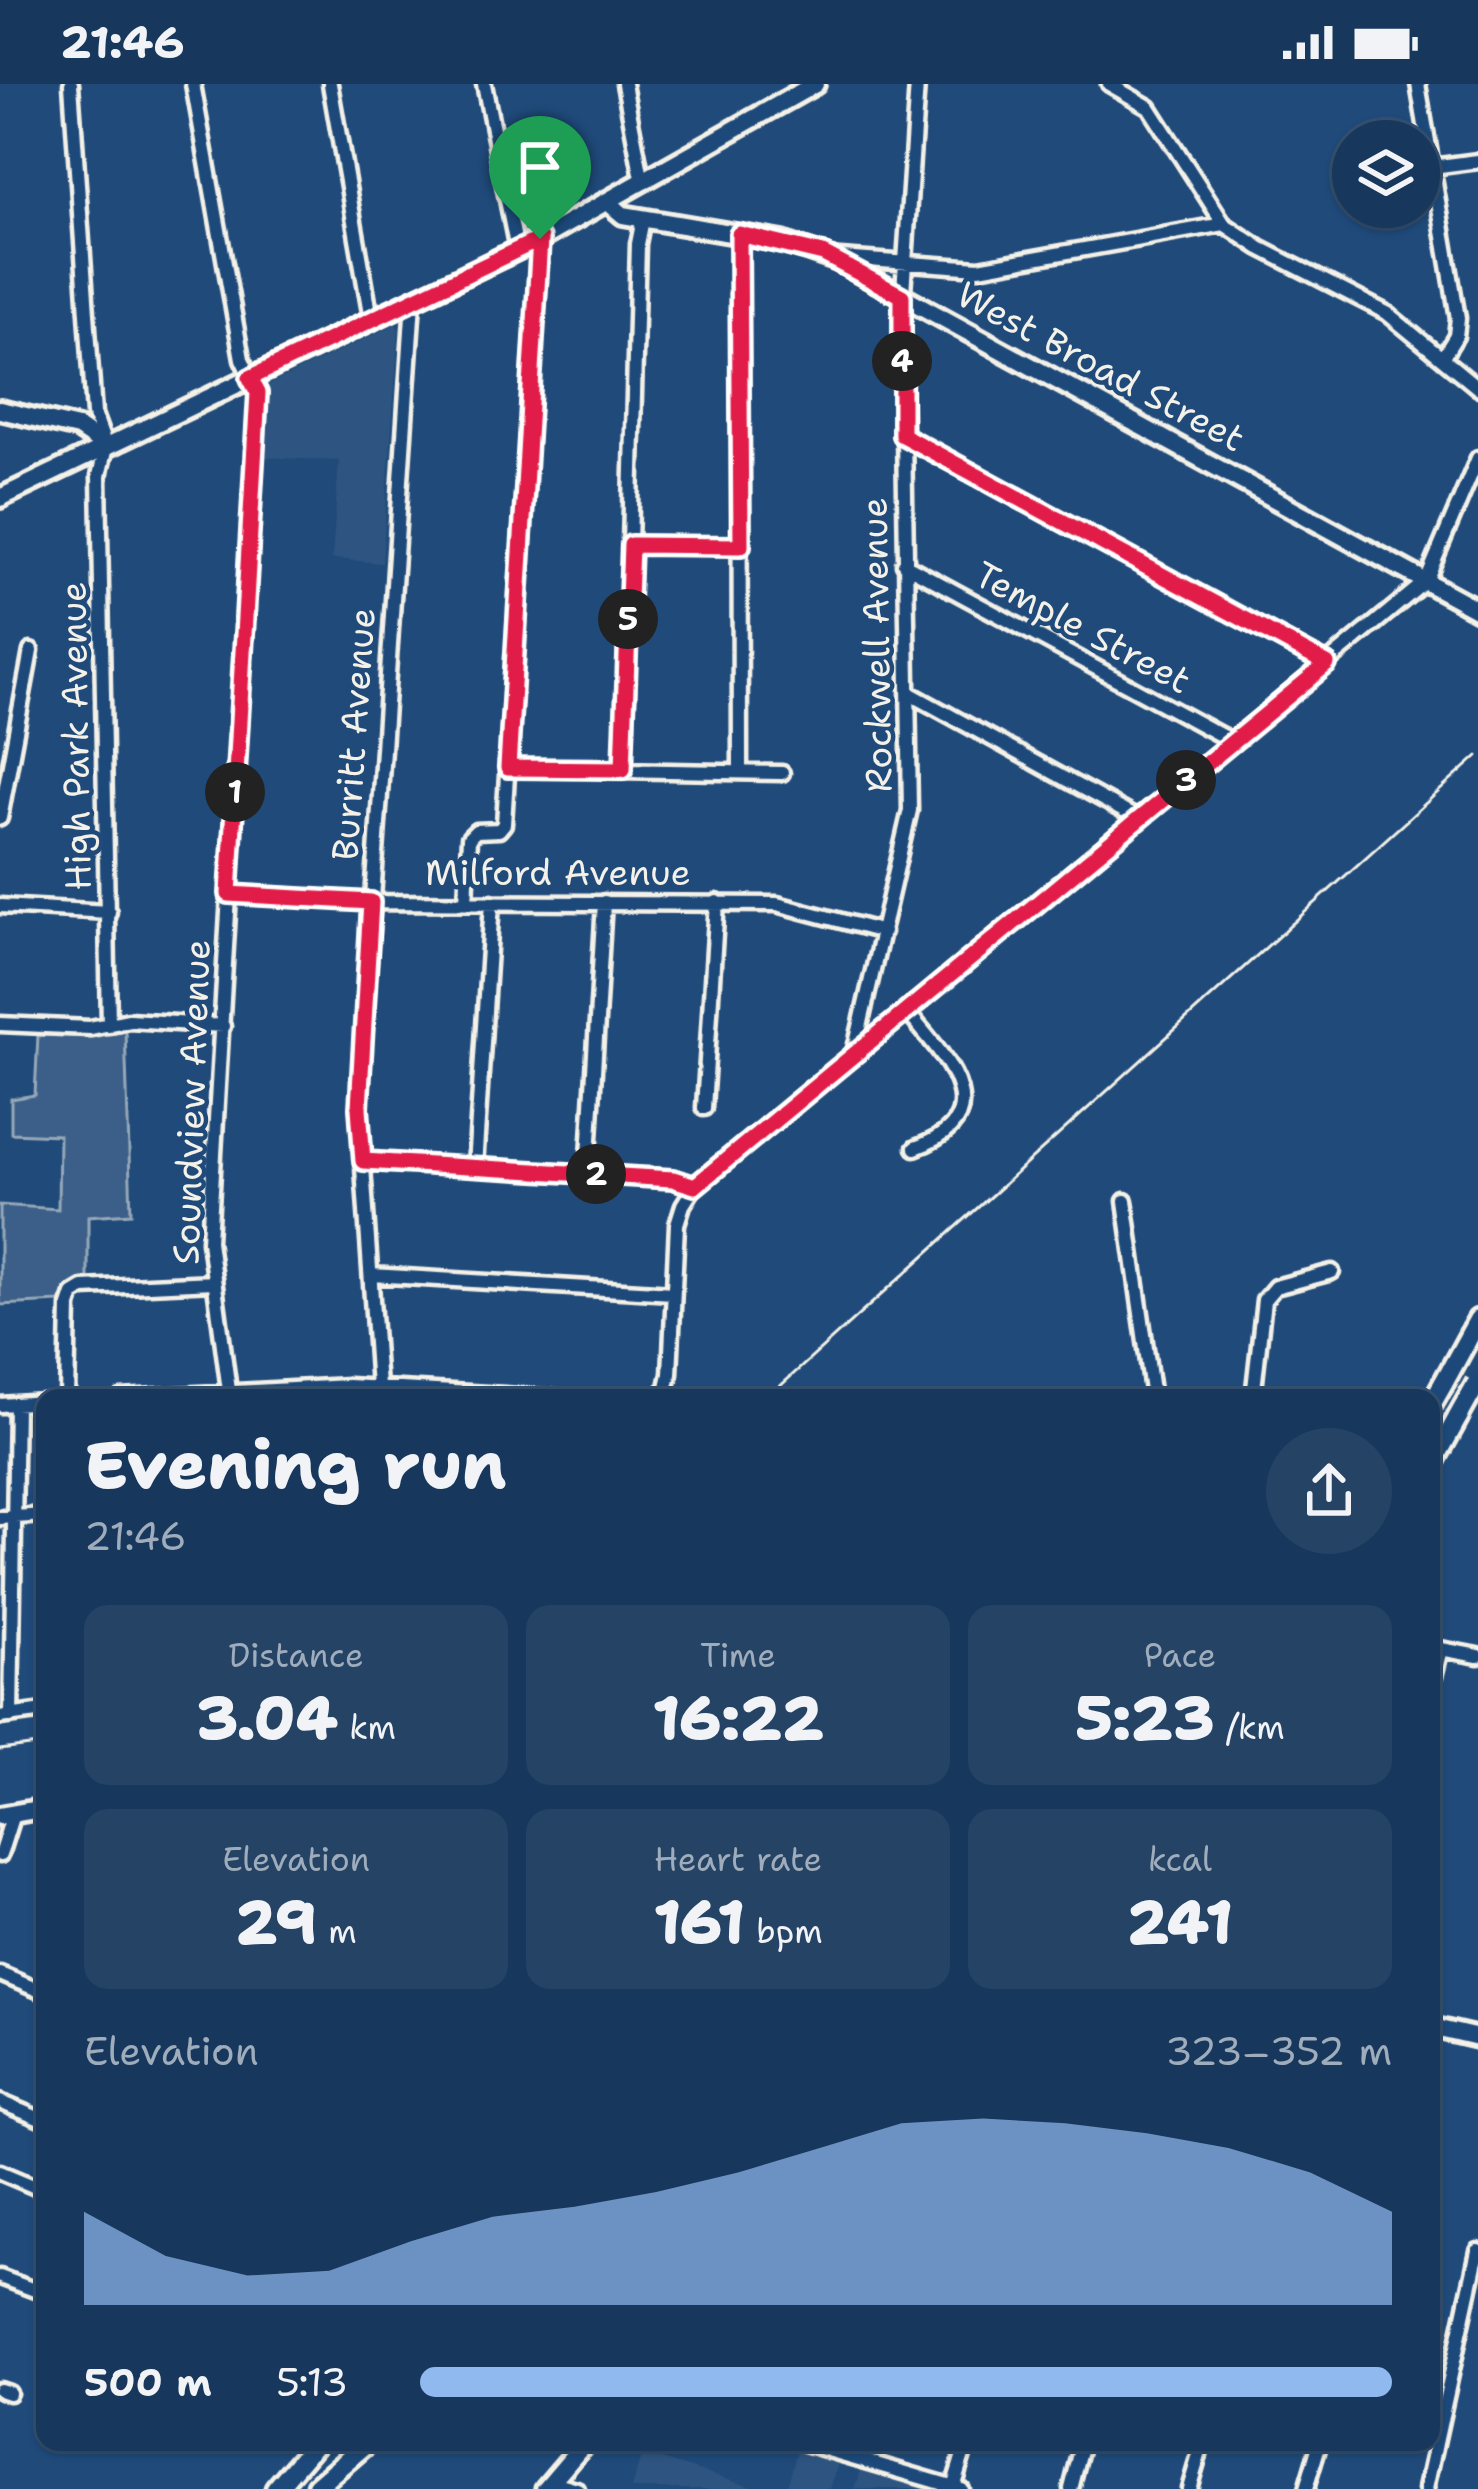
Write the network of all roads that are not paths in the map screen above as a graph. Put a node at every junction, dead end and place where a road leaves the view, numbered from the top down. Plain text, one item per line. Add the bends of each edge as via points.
1 (70, 84) edge
2 (193, 84) edge
3 (330, 84) edge
4 (484, 84) edge
5 (624, 84) edge
6 (815, 84) edge
7 (917, 84) edge
8 (1109, 84) edge
9 (1418, 84) edge
10 (1424, 120) edge
11 (1478, 161) edge
12 (1440, 166) edge
13 (643, 183) junction
14 (609, 203) junction
15 (1440, 213) edge
16 (644, 219) junction
17 (1224, 224) junction
18 (739, 234) junction
19 (540, 239) junction
20 (517, 250) junction
21 (830, 258) junction
22 (907, 262) junction
23 (902, 296) junction
24 (413, 301) junction
25 (375, 318) junction
26 (1443, 357) junction
27 (250, 378) junction
28 (1478, 388) edge
29 (0, 410) edge
30 (902, 435) junction
31 (106, 447) junction
32 (1478, 458) edge
33 (0, 498) edge
34 (631, 545) junction
35 (741, 546) junction
36 (904, 565) junction
37 (1426, 580) junction
38 (1478, 610) edge
39 (31, 651) dead end
40 (1327, 664) junction
41 (909, 693) junction
42 (1233, 742) junction
43 (508, 768) junction
44 (623, 769) junction
45 (740, 771) junction
46 (782, 772) dead end
47 (0, 818) edge
48 (1138, 819) junction
49 (229, 894) junction
50 (371, 902) junction
51 (466, 902) junction
52 (492, 902) junction
53 (604, 902) junction
54 (717, 902) junction
55 (0, 906) edge
56 (109, 912) junction
57 (883, 932) junction
58 (907, 1012) junction
59 (0, 1024) edge
60 (109, 1025) junction
61 (223, 1026) junction
62 (854, 1054) junction
63 (704, 1108) dead end
64 (915, 1148) dead end
65 (363, 1161) junction
66 (475, 1167) junction
67 (589, 1173) junction
68 (695, 1186) junction
69 (1125, 1201) dead end
70 (1332, 1272) dead end
71 (371, 1275) junction
72 (214, 1282) junction
73 (673, 1293) junction
74 (1478, 1320) edge
75 (1478, 1382) edge
76 (378, 1387) junction
77 (67, 1389) edge
78 (229, 1389) edge
79 (341, 1389) edge
80 (410, 1389) edge
81 (663, 1389) edge
82 (1153, 1389) edge
83 (1254, 1389) edge
84 (1440, 1389) edge
85 (1478, 1400) edge
86 (1440, 1402) edge
87 (36, 1403) edge
88 (16, 1404) junction
89 (0, 1405) edge
90 (1440, 1450) edge
91 (36, 1516) edge
92 (15, 1517) junction
93 (0, 1518) edge
94 (1440, 1653) edge
95 (1476, 1653) edge
96 (36, 1712) edge
97 (6, 1717) edge
98 (7, 1815) edge
99 (0, 1855) edge
100 (0, 1974) edge
101 (36, 1989) edge
102 (1440, 2028) edge
103 (1478, 2038) edge
104 (0, 2102) edge
105 (36, 2117) edge
106 (0, 2172) edge
107 (36, 2187) edge
108 (1478, 2251) edge
109 (0, 2277) edge
110 (36, 2291) edge
111 (1440, 2425) edge
112 (308, 2451) edge
113 (348, 2451) edge
114 (358, 2451) edge
115 (578, 2451) edge
116 (836, 2451) edge
117 (965, 2451) edge
118 (1081, 2451) edge
119 (1200, 2451) edge
120 (1317, 2451) edge
121 (1434, 2451) edge
122 (549, 2486) edge
123 (315, 2488) edge
124 (957, 2488) edge
125 (276, 2489) edge
126 (577, 2489) edge
127 (1071, 2489) edge
128 (1189, 2489) edge
129 (1306, 2489) edge
130 (1426, 2489) edge

1 - 31 street, High Park Avenue via 94,414
2 - 27 street, Soundview Avenue
3 - 25 street
4 - 20 street
5 - 13 street
6 - 13 main road
7 - 22 street, Rockwell Avenue
8 - 17 street via 1149,107
9 - 10 street
11 - 12 street
13 - 14 main road
14 - 16 main road, West Broad Street
14 - 19 main road
15 - 26 street via 1458,318
16 - 18 main road, West Broad Street
16 - 34 street
17 - 22 street via 979,268
17 - 26 street via 1387,313
18 - 21 main road, West Broad Street
18 - 35 street
19 - 20 main road
19 - 43 street
20 - 24 main road
21 - 22 street
21 - 23 main road, West Broad Street
22 - 23 street, Rockwell Avenue
23 - 30 street, Rockwell Avenue
23 - 37 main road, West Broad Street
24 - 25 main road
24 - 50 street, Burritt Avenue
25 - 27 main road
26 - 28 street
27 - 31 main road
27 - 49 street, Soundview Avenue via 258,393
29 - 31 main road via 77,428
30 - 36 street, Rockwell Avenue
30 - 40 street
31 - 33 main road
31 - 56 street, High Park Avenue via 99,476
32 - 37 street
34 - 35 street
34 - 44 street
35 - 45 street
36 - 41 street, Rockwell Avenue
36 - 42 street, Temple Street
37 - 38 main road, West Broad Street
37 - 40 street
39 - 47 street
40 - 42 street
41 - 48 street
41 - 57 street, Rockwell Avenue via 909,826
42 - 48 street
43 - 44 street
43 - 51 street via 503,826 470,838
44 - 45 street
45 - 46 street
48 - 58 street
49 - 50 street, Milford Avenue
49 - 61 street, Soundview Avenue
50 - 51 street, Milford Avenue
50 - 65 street, Burritt Avenue
51 - 52 street, Milford Avenue
52 - 53 street, Milford Avenue
52 - 66 street
53 - 54 street, Milford Avenue
53 - 67 street
54 - 57 street, Milford Avenue via 777,904
54 - 63 street
55 - 56 street
56 - 60 street, High Park Avenue
57 - 62 street, Rockwell Avenue
58 - 62 street
58 - 64 street via 948,1061 962,1092 951,1126
59 - 60 street
60 - 61 street
61 - 72 street, Soundview Avenue via 209,1241
62 - 68 street
65 - 66 street
65 - 71 street, Burritt Avenue
66 - 67 street
67 - 68 street
68 - 73 street via 678,1218
69 - 82 street
70 - 83 street via 1275,1287 1264,1300
71 - 73 street
71 - 76 street, Burritt Avenue
72 - 77 street via 73,1294
72 - 78 street, Soundview Avenue
73 - 81 street
74 - 84 highway, bridge
75 - 90 highway, bridge
76 - 79 street
76 - 80 street
85 - 86 main road
87 - 88 street
88 - 89 street
88 - 92 street
91 - 92 street
92 - 93 street
92 - 97 street
94 - 95 street
96 - 97 street
98 - 99 street
100 - 101 street
102 - 103 main road
104 - 105 street
106 - 107 street
108 - 111 street
109 - 110 street
112 - 125 highway
113 - 123 highway
114 - 123 highway
115 - 122 main road
116 - 124 street
117 - 124 street
118 - 127 street
119 - 128 street
120 - 129 street
121 - 130 street
122 - 126 street

